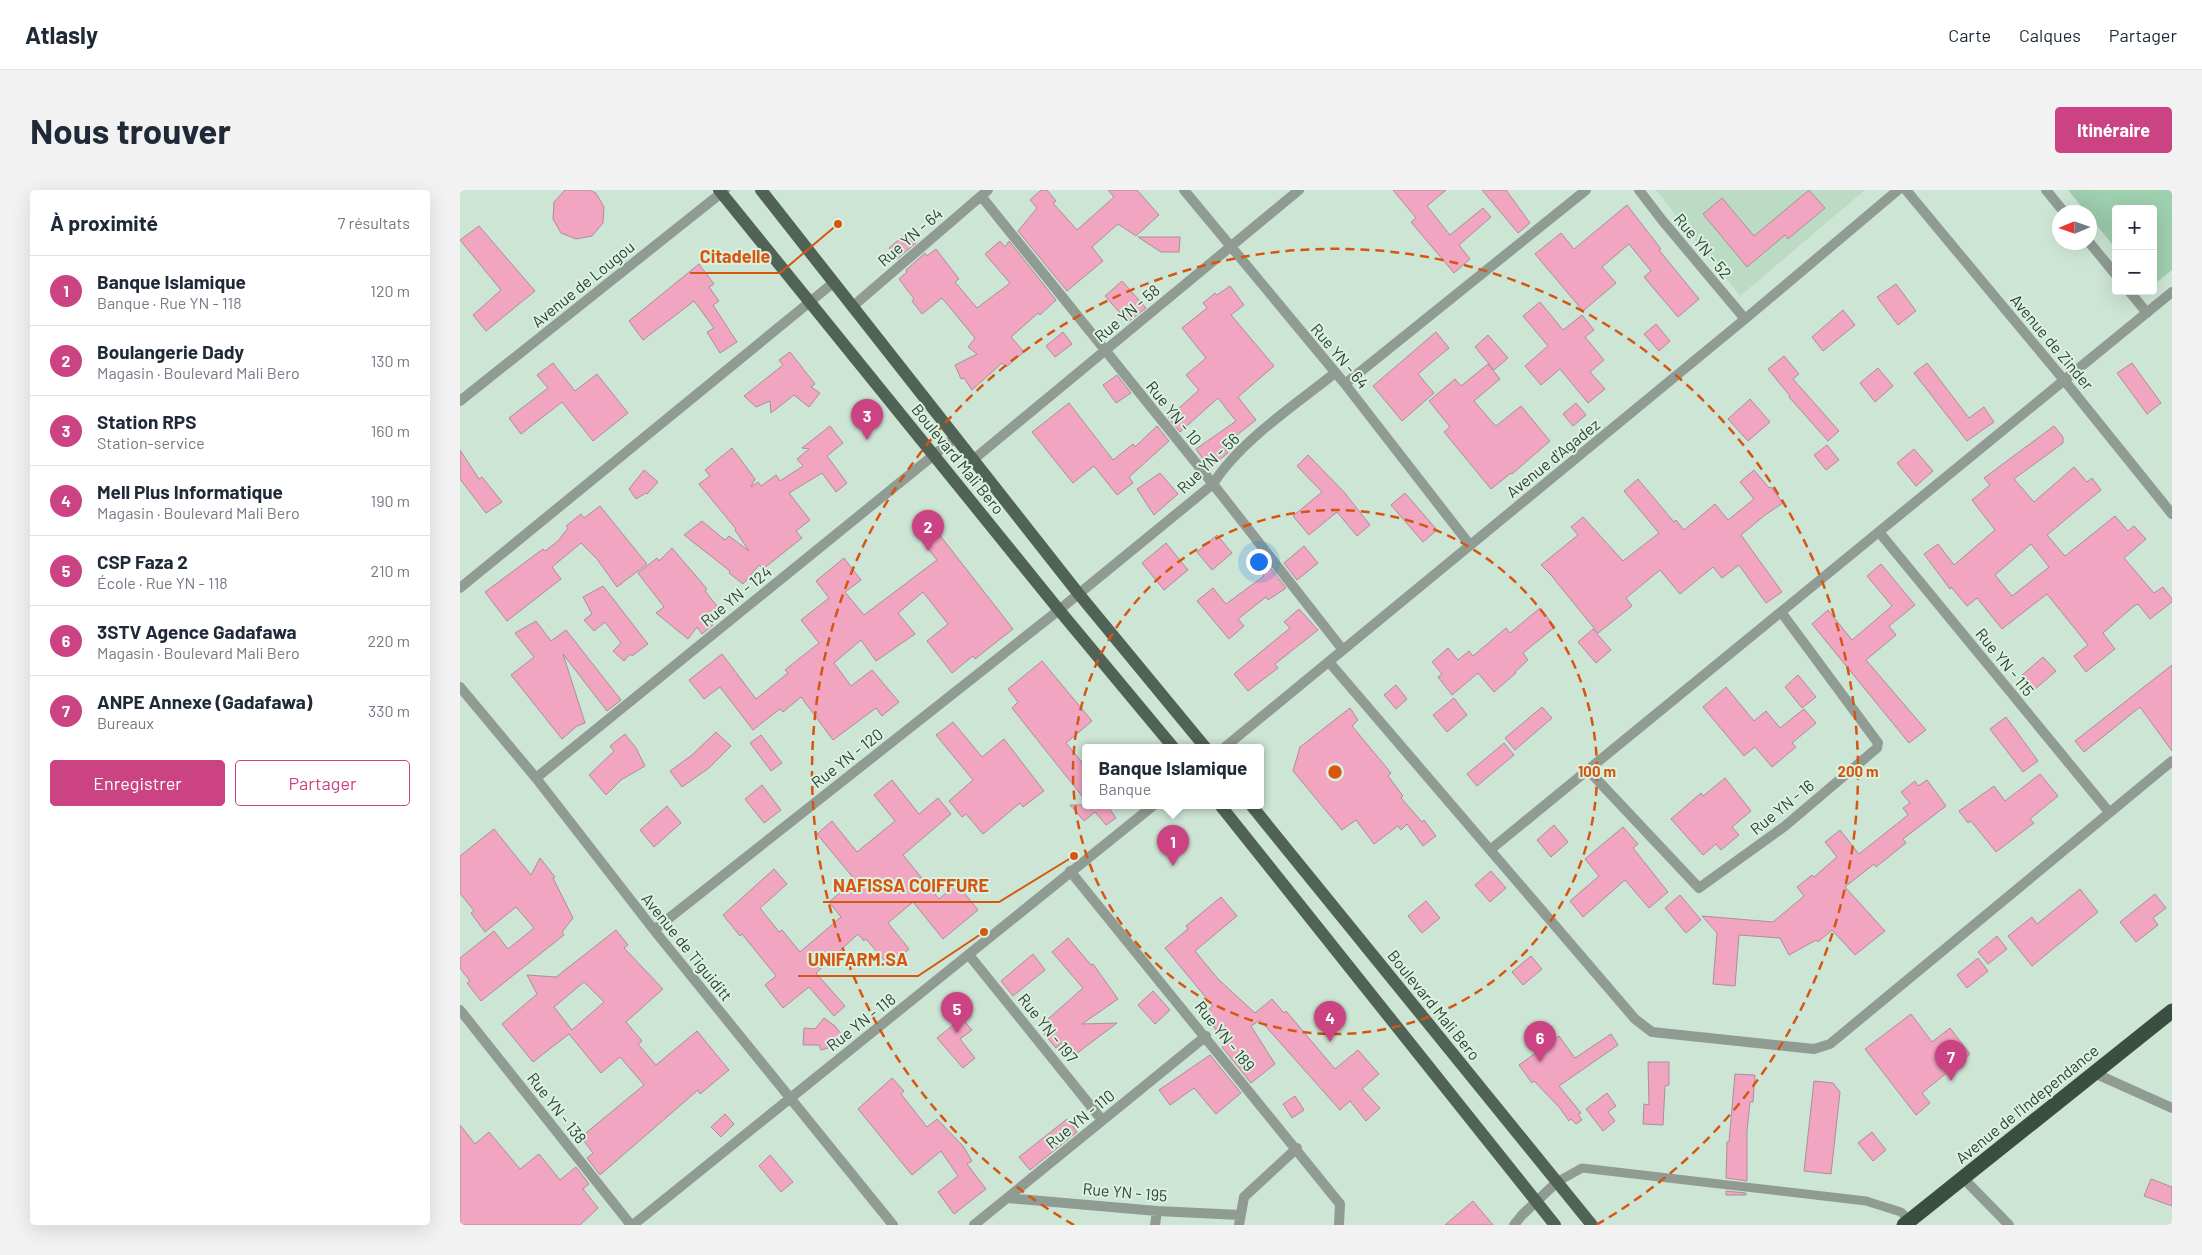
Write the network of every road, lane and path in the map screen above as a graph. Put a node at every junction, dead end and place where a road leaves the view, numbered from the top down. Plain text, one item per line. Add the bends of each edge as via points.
1 (761, 190) edge
2 (1184, 190) edge
3 (1299, 190) edge
4 (1586, 190) edge
5 (1639, 190) edge
6 (1898, 190) edge
7 (1906, 190) edge
8 (2046, 190) edge
9 (722, 191) edge
10 (985, 193) edge
11 (2058, 205) edge
12 (1230, 247) junction
13 (2096, 250) edge
14 (2112, 270) edge
15 (833, 283) junction
16 (2172, 292) edge
17 (2132, 295) edge
18 (809, 302) junction
19 (852, 307) junction
20 (2147, 313) junction
21 (1745, 319) junction
22 (1105, 352) junction
23 (1334, 372) junction
24 (2064, 380) junction
25 (1345, 384) junction
26 (460, 401) edge
27 (956, 437) junction
28 (935, 455) junction
29 (974, 459) junction
30 (1213, 484) junction
31 (2172, 514) edge
32 (1879, 532) junction
33 (1470, 545) junction
34 (460, 588) edge
35 (1078, 593) junction
36 (1059, 610) junction
37 (1781, 612) junction
38 (1343, 650) junction
39 (1329, 662) junction
40 (460, 687) edge
41 (1171, 744) edge
42 (1203, 744) edge
43 (1229, 744) edge
44 (2172, 761) edge
45 (1588, 770) junction
46 (536, 778) junction
47 (1149, 809) edge
48 (1223, 809) edge
49 (1255, 809) edge
50 (2109, 812) junction
51 (1490, 850) junction
52 (1070, 871) junction
53 (654, 930) junction
54 (970, 955) junction
55 (460, 1010) edge
56 (2172, 1011) edge
57 (1206, 1036) junction
58 (2094, 1073) junction
59 (789, 1098) junction
60 (2172, 1108) edge
61 (1102, 1120) junction
62 (1297, 1148) junction
63 (1963, 1178) junction
64 (1557, 1182) junction
65 (1008, 1198) junction
66 (1537, 1202) junction
67 (1157, 1210) junction
68 (1239, 1220) edge
69 (1906, 1223) edge
70 (632, 1225) edge
71 (893, 1225) edge
72 (974, 1225) edge
73 (1156, 1225) edge
74 (1339, 1225) edge
75 (1514, 1225) edge
76 (1556, 1225) edge
77 (1592, 1225) edge
78 (2009, 1225) edge

1 - 15 main road, Boulevard Mali Bero
2 - 12 street, Rue YN - 64
3 - 12 street, Rue YN - 58
4 - 25 street
5 - 21 street, Rue YN - 52
6 - 21 street, Avenue d'Agadez
7 - 24 street, Avenue de Zinder
8 - 11 street
9 - 18 main road, Boulevard Mali Bero
9 - 26 street, Avenue de Lougou
10 - 19 street, Rue YN - 64
10 - 22 street, Rue YN - 10
12 - 22 street, Rue YN - 58
12 - 23 street, Rue YN - 64
13 - 14 street
15 - 18 street
15 - 19 main road, Boulevard Mali Bero
16 - 20 street
17 - 20 street
18 - 28 main road, Boulevard Mali Bero
18 - 34 street
19 - 27 main road, Boulevard Mali Bero
20 - 24 street
21 - 33 street, Avenue d'Agadez
22 - 29 street, Rue YN - 58
22 - 30 street, Rue YN - 10
23 - 25 street, Rue YN - 64
23 - 30 street, Rue YN - 56 via 1246,447 1222,470
24 - 31 street, Avenue de Zinder
24 - 32 street
25 - 33 street, Rue YN - 64
27 - 28 street, Rue YN - 124
27 - 29 main road, Boulevard Mali Bero
28 - 36 main road, Boulevard Mali Bero
28 - 46 street, Rue YN - 124
29 - 35 main road, Boulevard Mali Bero
30 - 35 street, Rue YN - 56
30 - 38 street, Rue YN - 10
32 - 37 street
32 - 50 street, Rue YN - 115
33 - 38 street, Avenue d'Agadez
35 - 36 street, Rue YN - 56
35 - 42 main road, Boulevard Mali Bero
36 - 41 main road, Boulevard Mali Bero
36 - 53 street, Rue YN - 120
37 - 45 street
37 - 45 street, Rue YN - 16 via 1878,743 1877,748 1785,826 1699,888
38 - 39 street, Avenue d'Agadez
39 - 43 street, Avenue d'Agadez
39 - 51 street
40 - 46 street, Avenue de Tiguiditt
44 - 50 street
45 - 51 street
46 - 53 street, Avenue de Tiguiditt
47 - 52 street, Rue YN - 118
48 - 66 main road
49 - 64 main road, Boulevard Mali Bero
50 - 51 street via 1830,1044 1814,1049 1652,1032 1643,1027
52 - 54 street, Rue YN - 118
52 - 57 street, Rue YN - 189
53 - 59 street, Avenue de Tiguiditt
54 - 59 street, Rue YN - 118
54 - 61 street, Rue YN - 197
55 - 70 street, Rue YN - 138
56 - 58 highway, Avenue de l'Independance
57 - 61 street, Rue YN - 110
57 - 62 street, Rue YN - 189
58 - 60 street
58 - 63 highway, Avenue de l'Independance
59 - 70 street, Rue YN - 118
59 - 71 street, Avenue de Tiguiditt
61 - 65 street, Rue YN - 110
62 - 68 street via 1244,1197
62 - 74 street, Rue YN - 189 via 1340,1204
63 - 69 highway, Avenue de l'Independance
63 - 78 street
64 - 66 street
64 - 69 lane via 1582,1168 1866,1201 1901,1212
64 - 77 main road, Boulevard Mali Bero
65 - 67 street, Rue YN - 195
65 - 72 street, Rue YN - 110
66 - 75 street
66 - 76 main road
67 - 68 street, Rue YN - 195
67 - 73 street

